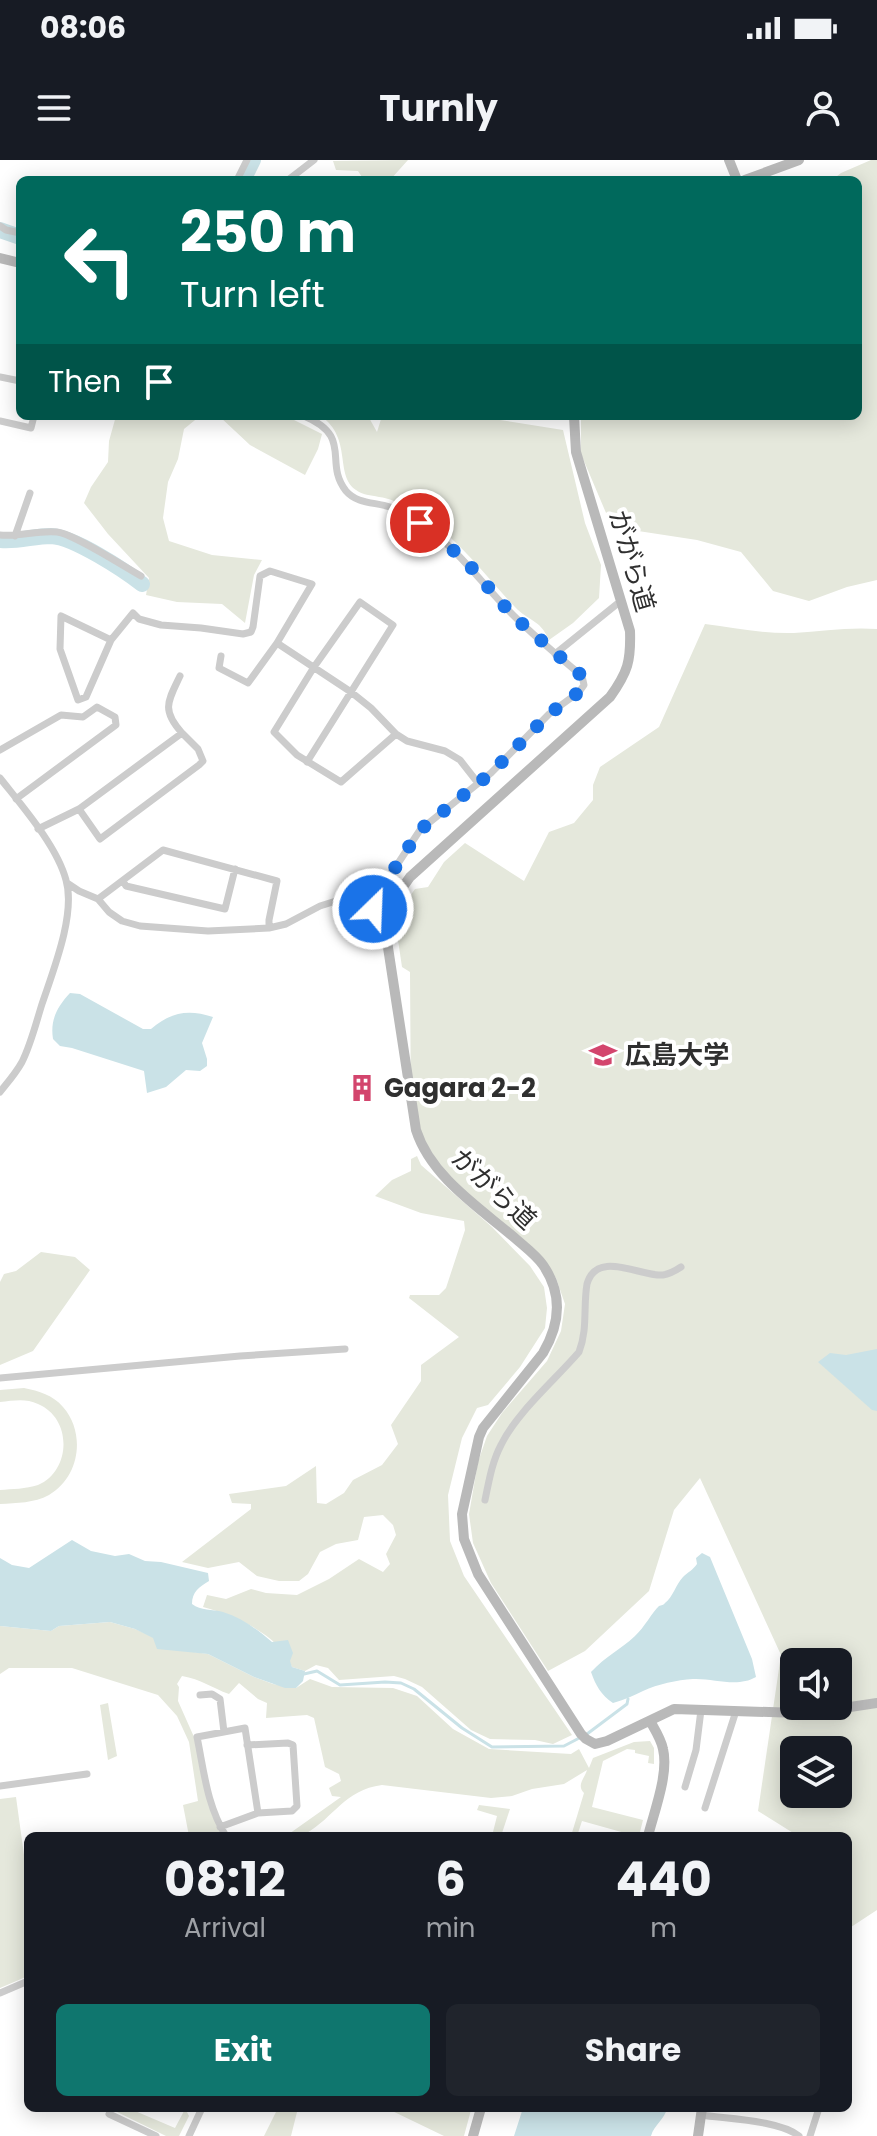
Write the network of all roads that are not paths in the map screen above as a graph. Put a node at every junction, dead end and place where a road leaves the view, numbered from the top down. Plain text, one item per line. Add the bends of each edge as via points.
1 (314, 160) edge
2 (799, 160) edge
3 (293, 176) edge
4 (756, 176) edge
5 (33, 420) edge
6 (311, 420) edge
7 (573, 420) edge
8 (0, 421) edge
9 (30, 493) dead end
10 (0, 535) edge
11 (15, 536) junction
12 (141, 576) dead end
13 (622, 602) junction
14 (111, 640) junction
15 (277, 643) junction
16 (555, 654) junction
17 (221, 656) dead end
18 (314, 667) junction
19 (180, 676) dead end
20 (351, 692) junction
21 (182, 733) junction
22 (396, 734) junction
23 (0, 750) edge
24 (307, 762) junction
25 (0, 778) edge
26 (478, 783) junction
27 (16, 799) junction
28 (79, 809) junction
29 (38, 829) junction
30 (235, 869) junction
31 (123, 881) junction
32 (67, 883) junction
33 (374, 889) junction
34 (98, 899) junction
35 (269, 928) junction
36 (387, 941) junction
37 (0, 1092) edge
38 (681, 1267) dead end
39 (345, 1349) dead end
40 (0, 1378) edge
41 (485, 1500) dead end
42 (200, 1695) dead end
43 (877, 1703) edge
44 (701, 1710) junction
45 (736, 1711) junction
46 (650, 1721) junction
47 (224, 1732) junction
48 (247, 1745) junction
49 (87, 1774) dead end
50 (0, 1786) edge
51 (685, 1787) dead end
52 (705, 1808) dead end
53 (258, 1813) junction
54 (220, 1827) junction
55 (223, 1832) edge
56 (649, 1832) edge
57 (24, 1983) edge
58 (0, 1993) edge
59 (200, 2112) edge
60 (480, 2112) edge
61 (702, 2112) edge
62 (707, 2112) edge
63 (818, 2112) edge
64 (109, 2114) dead end
65 (156, 2136) edge
66 (189, 2136) edge
67 (473, 2136) edge
68 (698, 2136) edge
69 (799, 2136) edge
70 (810, 2136) edge

1 - 3 street
2 - 4 street
5 - 8 street via 31,428
6 - 16 street via 331,435 338,474 348,494 420,523 465,560 512,615
7 - 13 street, ががら道 via 576,452
9 - 11 street
10 - 11 street
11 - 12 street via 64,533
13 - 16 street
13 - 36 street, ががら道 via 630,631 625,676 610,697 410,877 390,913
14 - 14 street via 86,697 78,700 60,649 61,616
14 - 15 street via 133,613 161,625 251,632 260,576 270,571 312,584
15 - 17 street via 248,683 219,668
15 - 18 street
16 - 26 street via 582,676 584,685
18 - 20 street
18 - 20 street via 360,602 393,625
18 - 24 street via 274,732
19 - 21 street via 167,712
20 - 22 street
20 - 24 street
21 - 28 street
21 - 28 street via 203,761 113,830 100,839
22 - 24 street via 341,782
22 - 26 street via 445,751
23 - 27 street via 61,715 83,717 97,707 115,717 116,725
25 - 27 street
26 - 33 street via 420,830
27 - 29 street
28 - 29 street
29 - 32 street via 57,854
30 - 31 street via 163,850
30 - 31 street via 225,909 126,886
30 - 35 street via 277,881
31 - 34 street
32 - 34 street
32 - 37 street via 67,917 58,954 22,1062
33 - 35 street
33 - 36 street via 370,939
34 - 35 street via 122,921 140,926
36 - 46 street, ががら道 via 420,1142 453,1185 542,1263 555,1291 557,1317 549,1342 479,1437 462,1514 464,1539 478,1574 587,1739 607,1741
38 - 41 street via 663,1275 614,1266 589,1277 579,1352 510,1428 499,1447
39 - 40 street
42 - 47 street via 220,1699
43 - 45 street via 817,1712
44 - 45 street
44 - 46 street via 674,1709
44 - 51 street
45 - 52 street
46 - 56 street via 664,1752 664,1770
47 - 48 street via 245,1728
47 - 54 street via 197,1737
48 - 53 street
48 - 53 street via 293,1745 297,1806 292,1811
49 - 50 street
53 - 54 street
54 - 55 street
57 - 58 street
59 - 66 street
60 - 67 street
61 - 68 street
62 - 69 street via 779,2126
63 - 70 street
64 - 65 street

